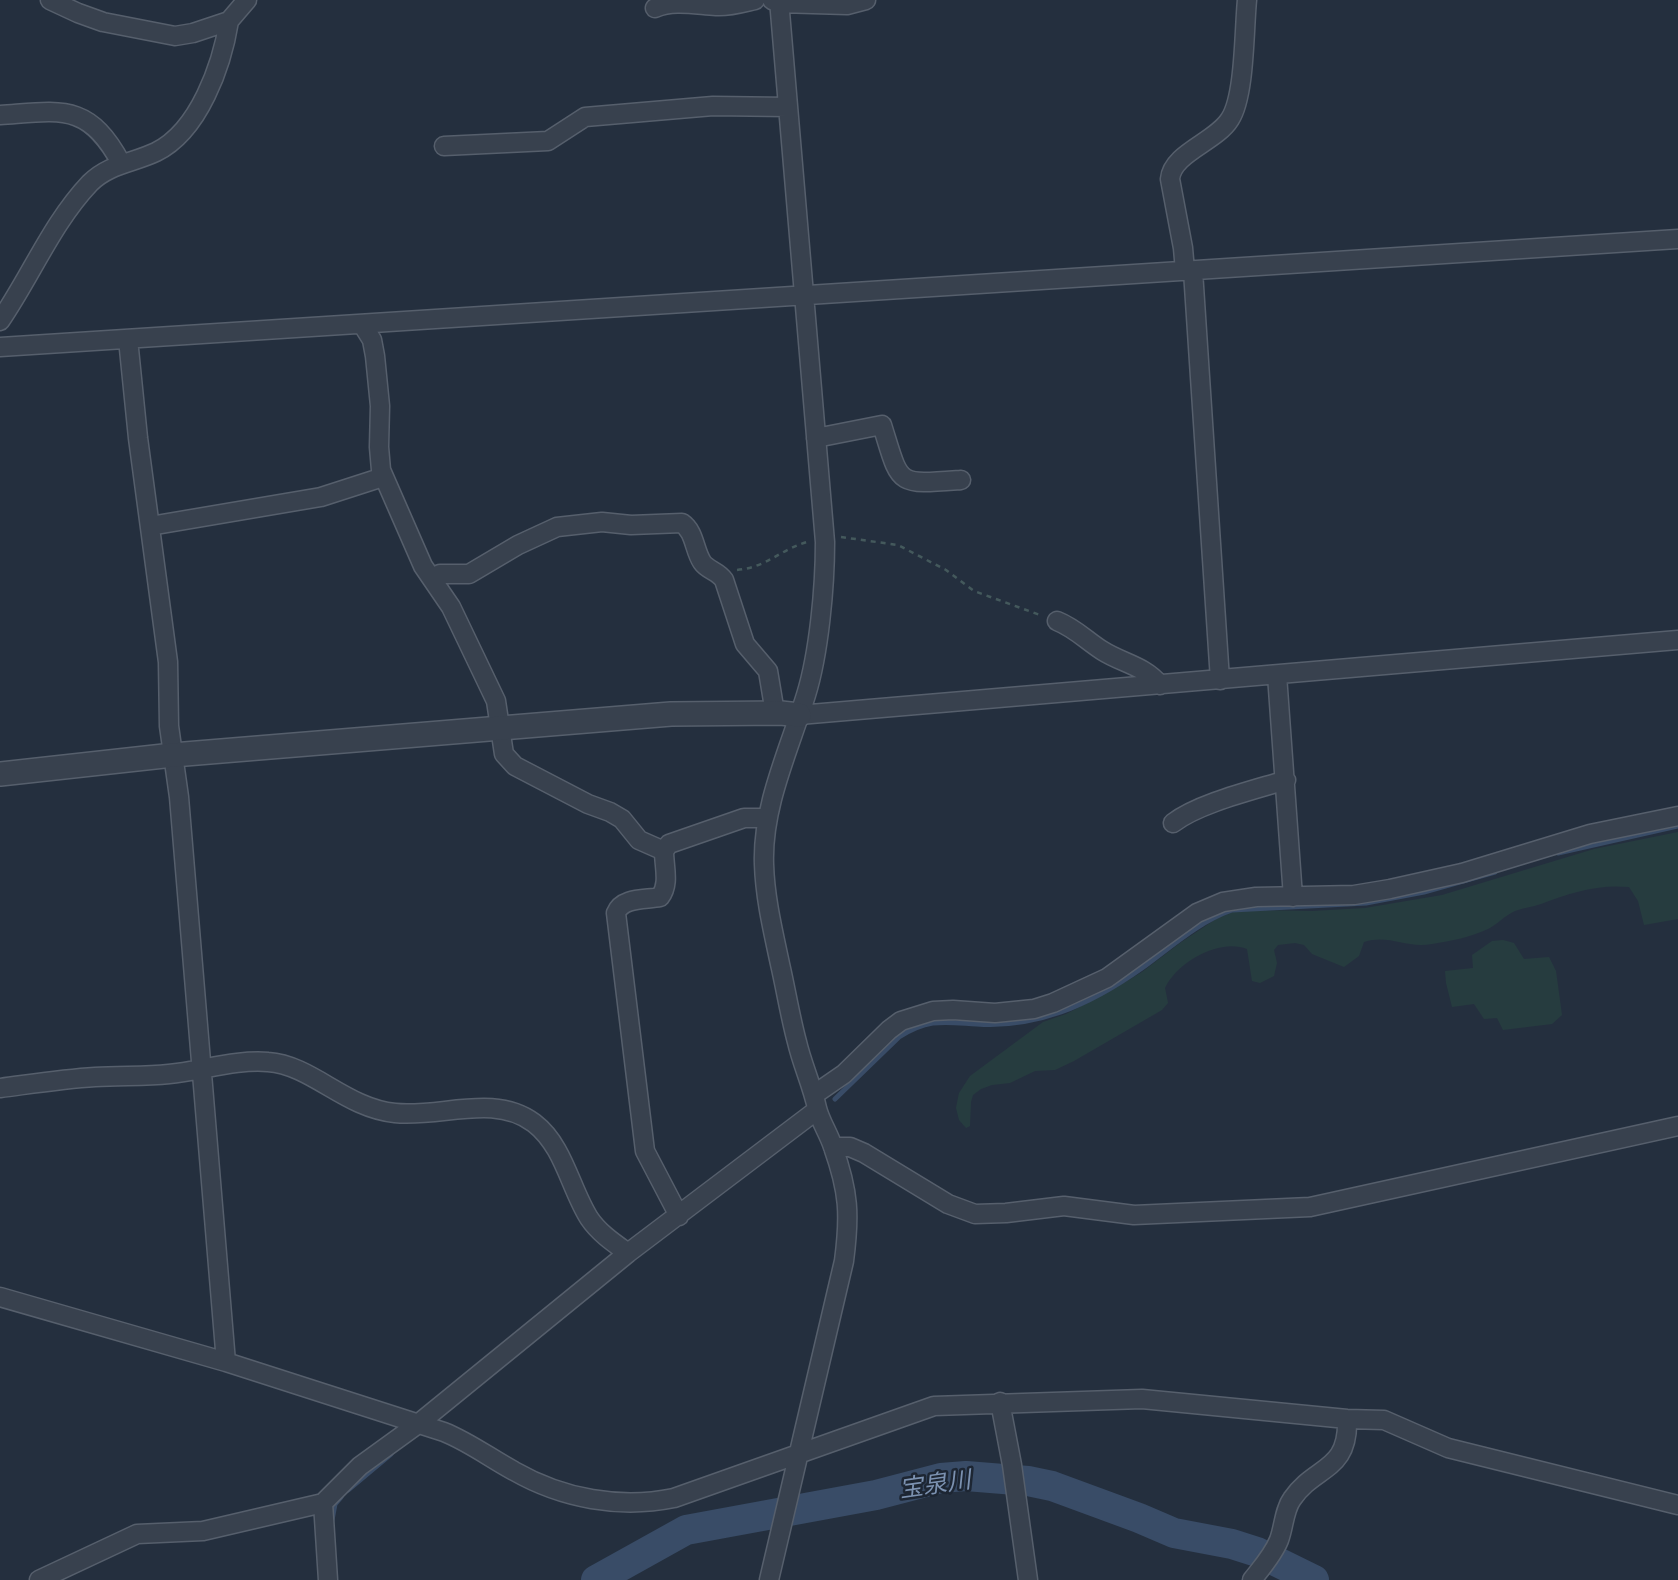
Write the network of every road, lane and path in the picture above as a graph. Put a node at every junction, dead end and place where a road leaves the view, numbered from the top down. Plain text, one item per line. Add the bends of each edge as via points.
1 (50, 0) edge
2 (247, 0) edge
3 (755, 0) edge
4 (866, 0) edge
5 (1247, 0) edge
6 (777, 1) edge
7 (655, 8) dead end
8 (229, 21) junction
9 (788, 107) junction
10 (0, 115) edge
11 (444, 146) dead end
12 (121, 163) junction
13 (1678, 239) edge
14 (1189, 271) junction
15 (804, 295) junction
16 (0, 321) edge
17 (362, 324) junction
18 (128, 339) junction
19 (0, 346) edge
20 (816, 438) junction
21 (383, 477) junction
22 (961, 480) dead end
23 (150, 526) junction
24 (825, 538) junction
25 (719, 573) junction
26 (432, 578) junction
27 (1057, 621) joint
28 (1678, 640) edge
29 (1277, 675) junction
30 (1220, 680) junction
31 (1160, 685) junction
32 (775, 713) junction
33 (799, 715) junction
34 (500, 727) junction
35 (173, 755) junction
36 (0, 774) edge
37 (1286, 780) junction
38 (1678, 816) edge
39 (768, 818) junction
40 (1173, 823) dead end
41 (664, 851) junction
42 (1293, 897) junction
43 (202, 1070) junction
44 (0, 1088) edge
45 (816, 1102) junction
46 (1678, 1126) edge
47 (833, 1147) junction
48 (679, 1216) junction
49 (628, 1254) junction
50 (0, 1297) edge
51 (226, 1362) junction
52 (1000, 1402) junction
53 (1347, 1419) junction
54 (418, 1424) junction
55 (800, 1454) junction
56 (323, 1503) junction
57 (1678, 1505) edge
58 (39, 1580) edge
59 (328, 1580) edge
60 (769, 1580) edge
61 (1028, 1580) edge
62 (1252, 1580) edge

1 - 8 street via 103,22 155,34 193,33
2 - 8 street
3 - 7 street via 714,6 663,3
4 - 6 street via 847,5
5 - 14 street via 1240,83 1232,116 1170,170
6 - 9 street
8 - 12 street via 226,43 205,98 188,123 174,141
9 - 11 street via 713,106 585,117 548,141
9 - 15 street
10 - 12 street via 49,112 81,116 91,122
12 - 16 street via 93,180 68,209
13 - 14 street
14 - 15 street
14 - 30 street
15 - 17 street
15 - 20 street
17 - 18 street
17 - 21 street via 375,356
18 - 19 street
18 - 23 street
20 - 22 street via 882,425 902,478 922,483
20 - 24 street
21 - 23 street via 321,497
21 - 26 street
23 - 35 street via 168,662
24 - 25 path via 794,546 763,565
24 - 27 path via 898,545 946,570 974,592
24 - 33 street via 814,659
25 - 26 street via 701,561 690,531 682,523 602,522 557,527 469,574
25 - 32 street via 745,644 768,671
26 - 34 street via 483,672 496,701
27 - 31 street via 1105,653 1152,675
28 - 29 street
29 - 30 street
29 - 37 street
30 - 31 street
31 - 33 street
32 - 33 street
32 - 34 street via 671,714
33 - 39 street
34 - 35 street
34 - 41 street via 504,754 515,766 610,812 639,840
35 - 36 street
35 - 43 street
37 - 40 street via 1210,805
37 - 42 street
38 - 42 street via 1590,834 1423,883 1354,895
39 - 41 street via 733,822 679,839
39 - 45 street via 764,864 768,904 797,1042
41 - 48 street via 664,892 660,897 624,902 618,906 615,920 645,1151
42 - 45 street via 1239,899 1197,913 1107,978 1034,1009 995,1013 953,1010 914,1016 889,1030
43 - 44 street
43 - 49 street via 268,1062 303,1073 360,1105 394,1113 482,1108 516,1112 554,1144 590,1220
43 - 51 street
45 - 47 street
45 - 48 street
46 - 47 street via 1310,1207 1134,1215 1064,1206 975,1214 948,1204 857,1150
47 - 55 street via 849,1203 849,1223
48 - 49 street
49 - 54 street
50 - 51 street
51 - 54 street
52 - 53 street via 1142,1399
52 - 55 street via 919,1410
52 - 61 street
53 - 57 street via 1384,1420 1448,1448
53 - 62 street via 1346,1439 1337,1460 1290,1501 1275,1550
54 - 55 street via 468,1442 528,1479 622,1504 674,1498
54 - 56 street via 360,1466
55 - 60 street
56 - 58 street via 190,1533 136,1534
56 - 59 street

